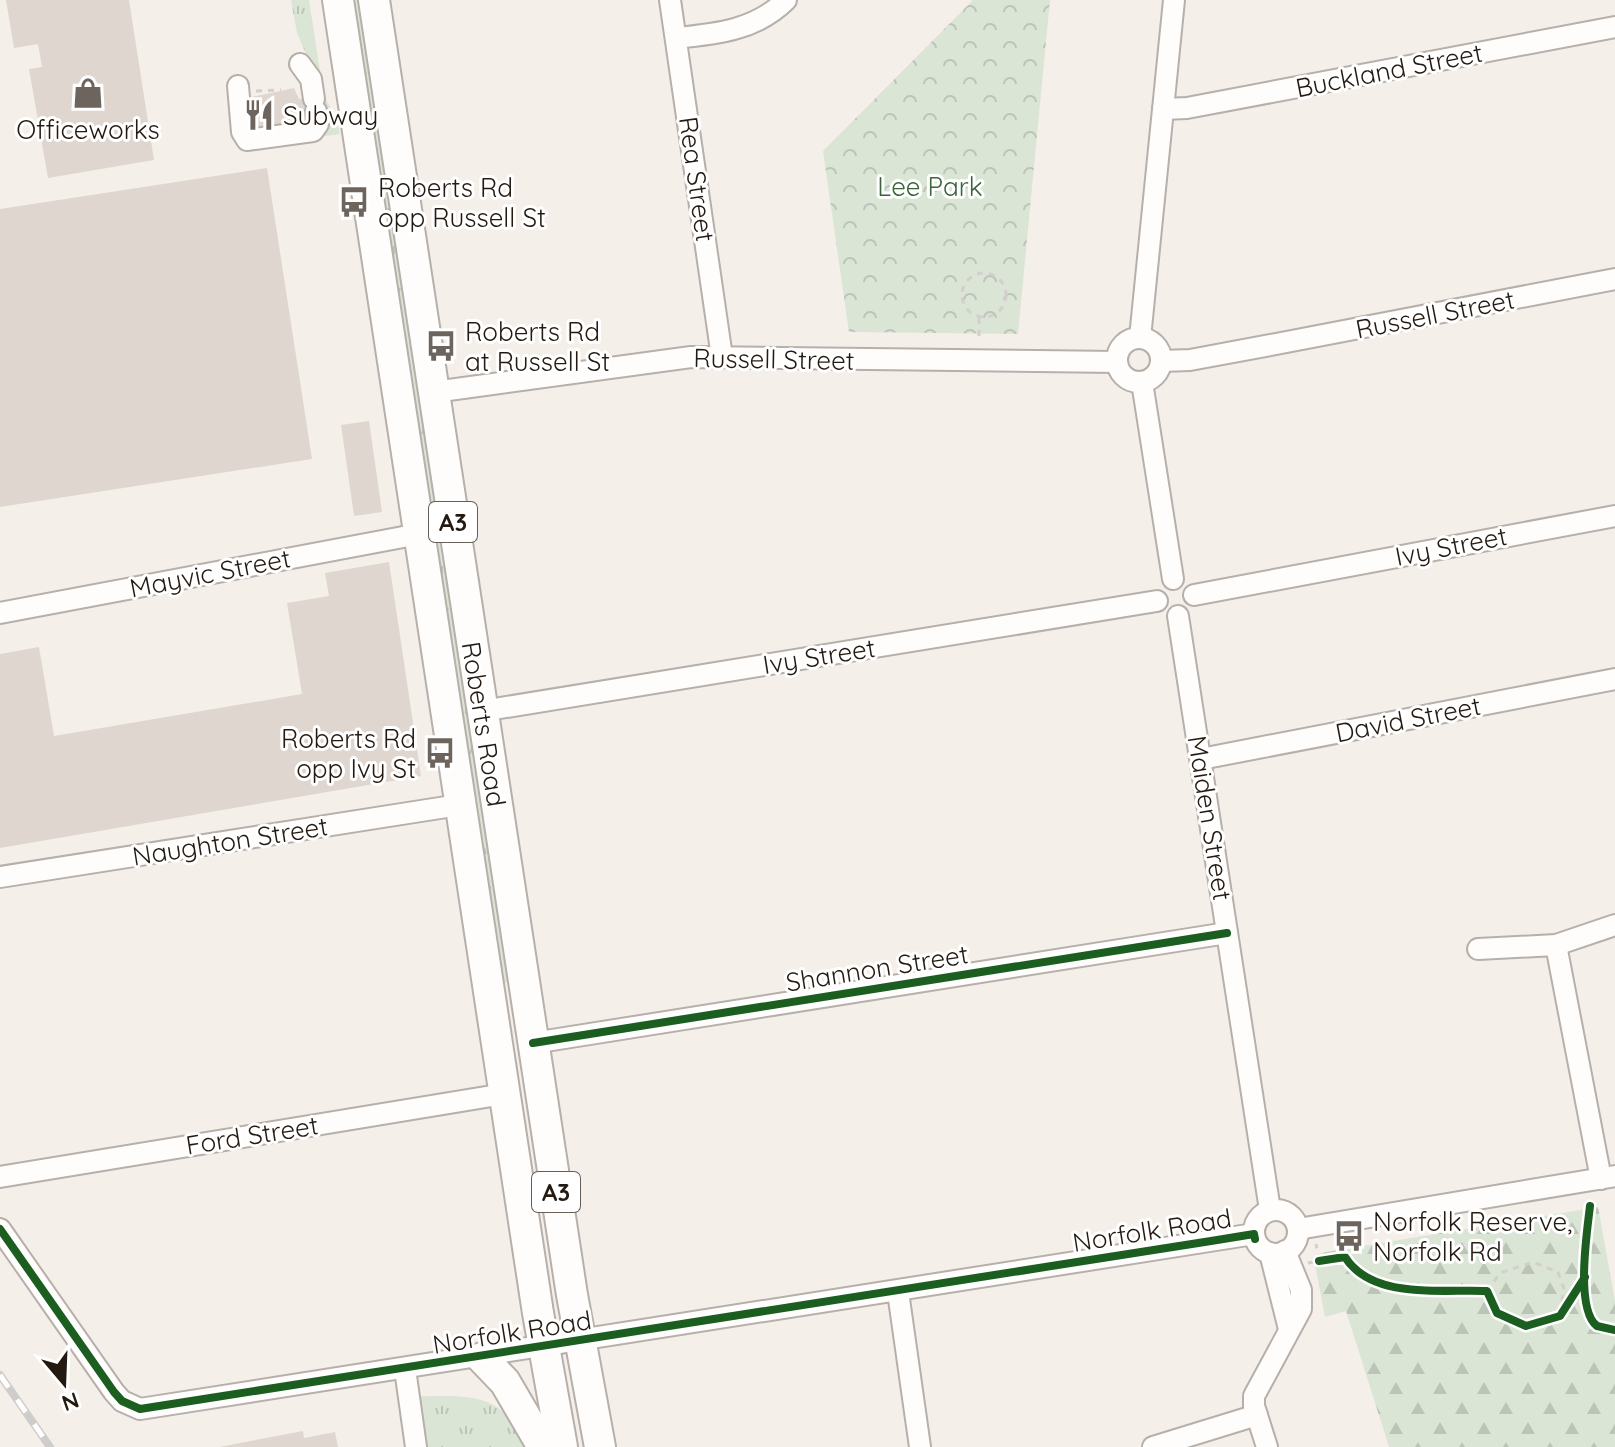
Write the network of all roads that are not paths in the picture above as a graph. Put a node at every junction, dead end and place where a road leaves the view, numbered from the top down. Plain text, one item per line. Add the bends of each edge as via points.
1 (338, 0) edge
2 (374, 0) edge
3 (670, 0) edge
4 (786, 0) edge
5 (1174, 0) edge
6 (1615, 27) edge
7 (676, 38) junction
8 (300, 64) dead end
9 (244, 85) road end
10 (1163, 109) junction
11 (1615, 279) edge
12 (1140, 338) junction
13 (722, 357) junction
14 (1161, 361) junction
15 (1117, 362) junction
16 (1142, 382) junction
17 (434, 392) junction
18 (1615, 516) edge
19 (419, 534) junction
20 (1173, 579) junction
21 (1194, 595) junction
22 (1157, 601) junction
23 (0, 613) edge
24 (1178, 616) junction
25 (1615, 679) edge
26 (482, 711) junction
27 (1201, 759) junction
28 (459, 805) junction
29 (0, 877) edge
30 (1615, 925) edge
31 (1227, 933) junction
32 (1556, 945) junction
33 (1478, 949) dead end
34 (533, 1043) junction
35 (504, 1094) junction
36 (0, 1177) edge
37 (1608, 1178) edge
38 (1270, 1210) junction
39 (0, 1229) edge
40 (1298, 1229) junction
41 (1254, 1234) junction
42 (1277, 1252) junction
43 (898, 1292) junction
44 (580, 1342) junction
45 (544, 1348) junction
46 (482, 1358) junction
47 (405, 1369) junction
48 (1257, 1415) junction
49 (416, 1447) edge
50 (543, 1447) edge
51 (562, 1447) edge
52 (600, 1447) edge
53 (920, 1447) edge
54 (1153, 1447) edge
55 (1267, 1447) edge

1 - 19 highway, Roberts Road / A3
2 - 17 highway, Roberts Road / A3
3 - 7 street, Rea Street
4 - 7 street via 740,29
5 - 10 street
6 - 10 street, Buckland Street
7 - 13 street, Rea Street
8 - 9 street via 311,79 318,124 313,131 251,141 242,132
10 - 12 street
11 - 14 street, Russell Street via 1247,350
12 - 14 street via 1155,345
12 - 15 street via 1123,345
13 - 15 street, Russell Street
13 - 17 street, Russell Street via 649,360
14 - 16 street via 1157,373
15 - 16 street via 1125,377
16 - 20 street
17 - 26 highway, Roberts Road / A3
18 - 21 street, Ivy Street
19 - 23 street, Mayvic Street
19 - 28 highway, Roberts Road / A3
20 - 21 street via 1184,581
20 - 22 street via 1162,585
21 - 24 street via 1192,606
22 - 24 street via 1162,611
22 - 26 street, Ivy Street
24 - 27 street, Maiden Street
25 - 27 street, David Street
26 - 34 highway, Roberts Road / A3
27 - 31 street, Maiden Street
28 - 29 street, Naughton Street
28 - 35 highway, Roberts Road / A3
30 - 32 street
31 - 34 street, Shannon Street
31 - 38 street, Maiden Street
32 - 33 street
32 - 37 street
34 - 44 highway, Roberts Road / A3
35 - 36 street, Ford Street
35 - 45 highway, Roberts Road / A3
37 - 40 street
38 - 40 street via 1285,1212
38 - 41 street via 1256,1222
39 - 47 street, Norfolk Road via 128,1405 152,1409
40 - 42 street via 1295,1242
41 - 42 street via 1258,1244
41 - 43 street, Norfolk Road
42 - 48 street via 1289,1329 1254,1396
43 - 44 street, Norfolk Road
43 - 53 street
44 - 45 street, Norfolk Road
44 - 52 highway, Roberts Road / A3
45 - 46 street, Norfolk Road
45 - 51 highway, Roberts Road / A3
46 - 47 street, Norfolk Road
46 - 50 highway via 505,1382
47 - 49 street
48 - 54 street
48 - 55 street

